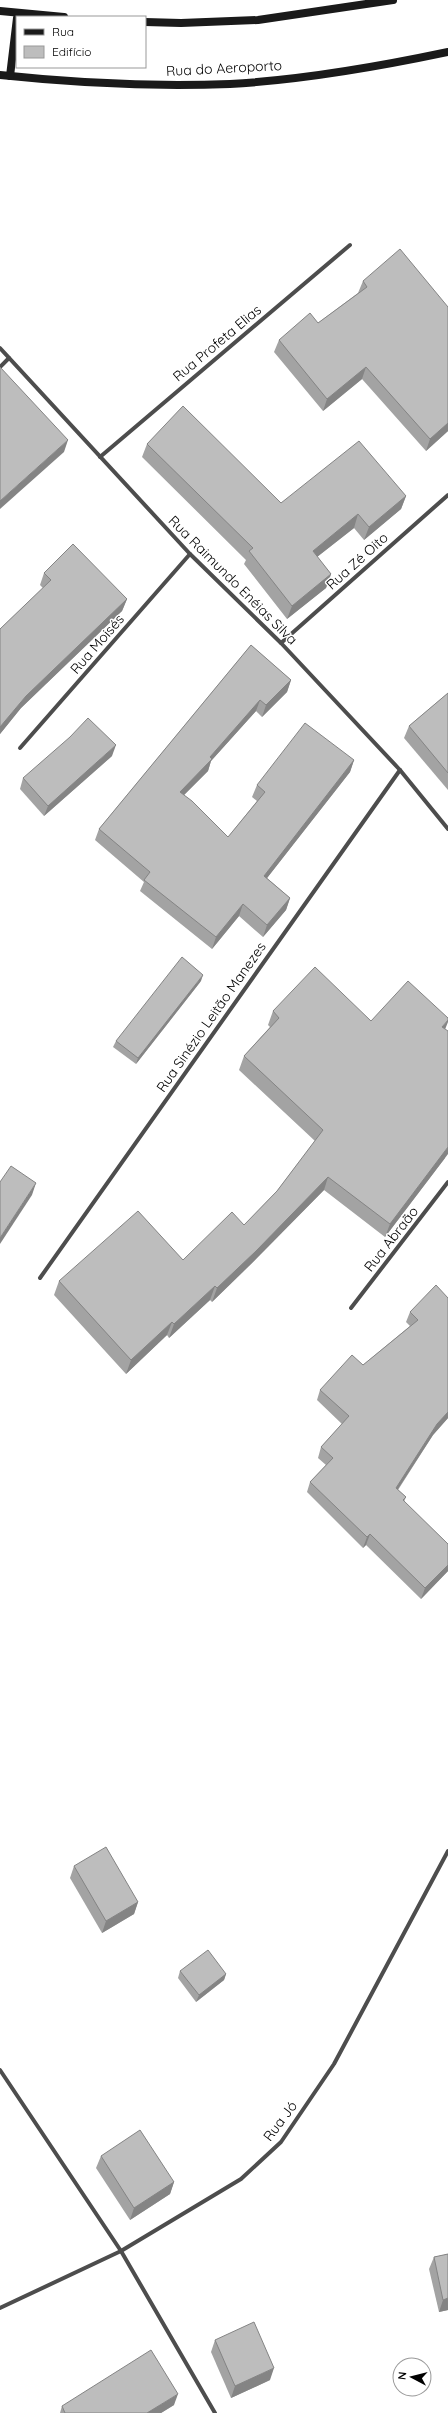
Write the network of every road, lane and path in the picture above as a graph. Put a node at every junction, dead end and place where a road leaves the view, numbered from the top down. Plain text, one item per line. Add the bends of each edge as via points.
1 (393, 0) edge
2 (0, 11) edge
3 (17, 16) edge
4 (146, 22) edge
5 (16, 25) edge
6 (448, 52) edge
7 (0, 75) edge
8 (10, 76) junction
9 (350, 245) dead end
10 (0, 348) edge
11 (9, 358) junction
12 (0, 367) edge
13 (100, 457) junction
14 (448, 495) edge
15 (190, 554) junction
16 (281, 643) junction
17 (20, 748) dead end
18 (400, 770) junction
19 (448, 828) edge
20 (448, 1182) edge
21 (40, 1278) dead end
22 (351, 1308) dead end
23 (448, 1851) edge
24 (0, 2070) edge
25 (121, 2251) junction
26 (0, 2308) edge
27 (215, 2413) edge

1 - 4 main road via 258,20
2 - 3 main road
5 - 8 main road
6 - 8 main road, Rua do Aeroporto via 318,75 230,84 158,85
7 - 8 main road, Rua do Aeroporto
9 - 13 street, Rua Profeta Elias
10 - 11 street, Rua Raimundo Enéias Silva
11 - 12 street
11 - 13 street, Rua Raimundo Enéias Silva
13 - 15 street, Rua Raimundo Enéias Silva
14 - 16 street, Rua Zé Oito
15 - 16 street, Rua Raimundo Enéias Silva
15 - 17 street, Rua Moisés
16 - 18 street, Rua Raimundo Enéias Silva
18 - 19 street, Rua Raimundo Enéias Silva
18 - 21 street, Rua Sinézio Leitão Manezes
20 - 22 street, Rua Abraão
23 - 25 street, Rua Jó via 334,2064 281,2142 241,2178
24 - 25 street
25 - 26 street, Rua Jó
25 - 27 street

